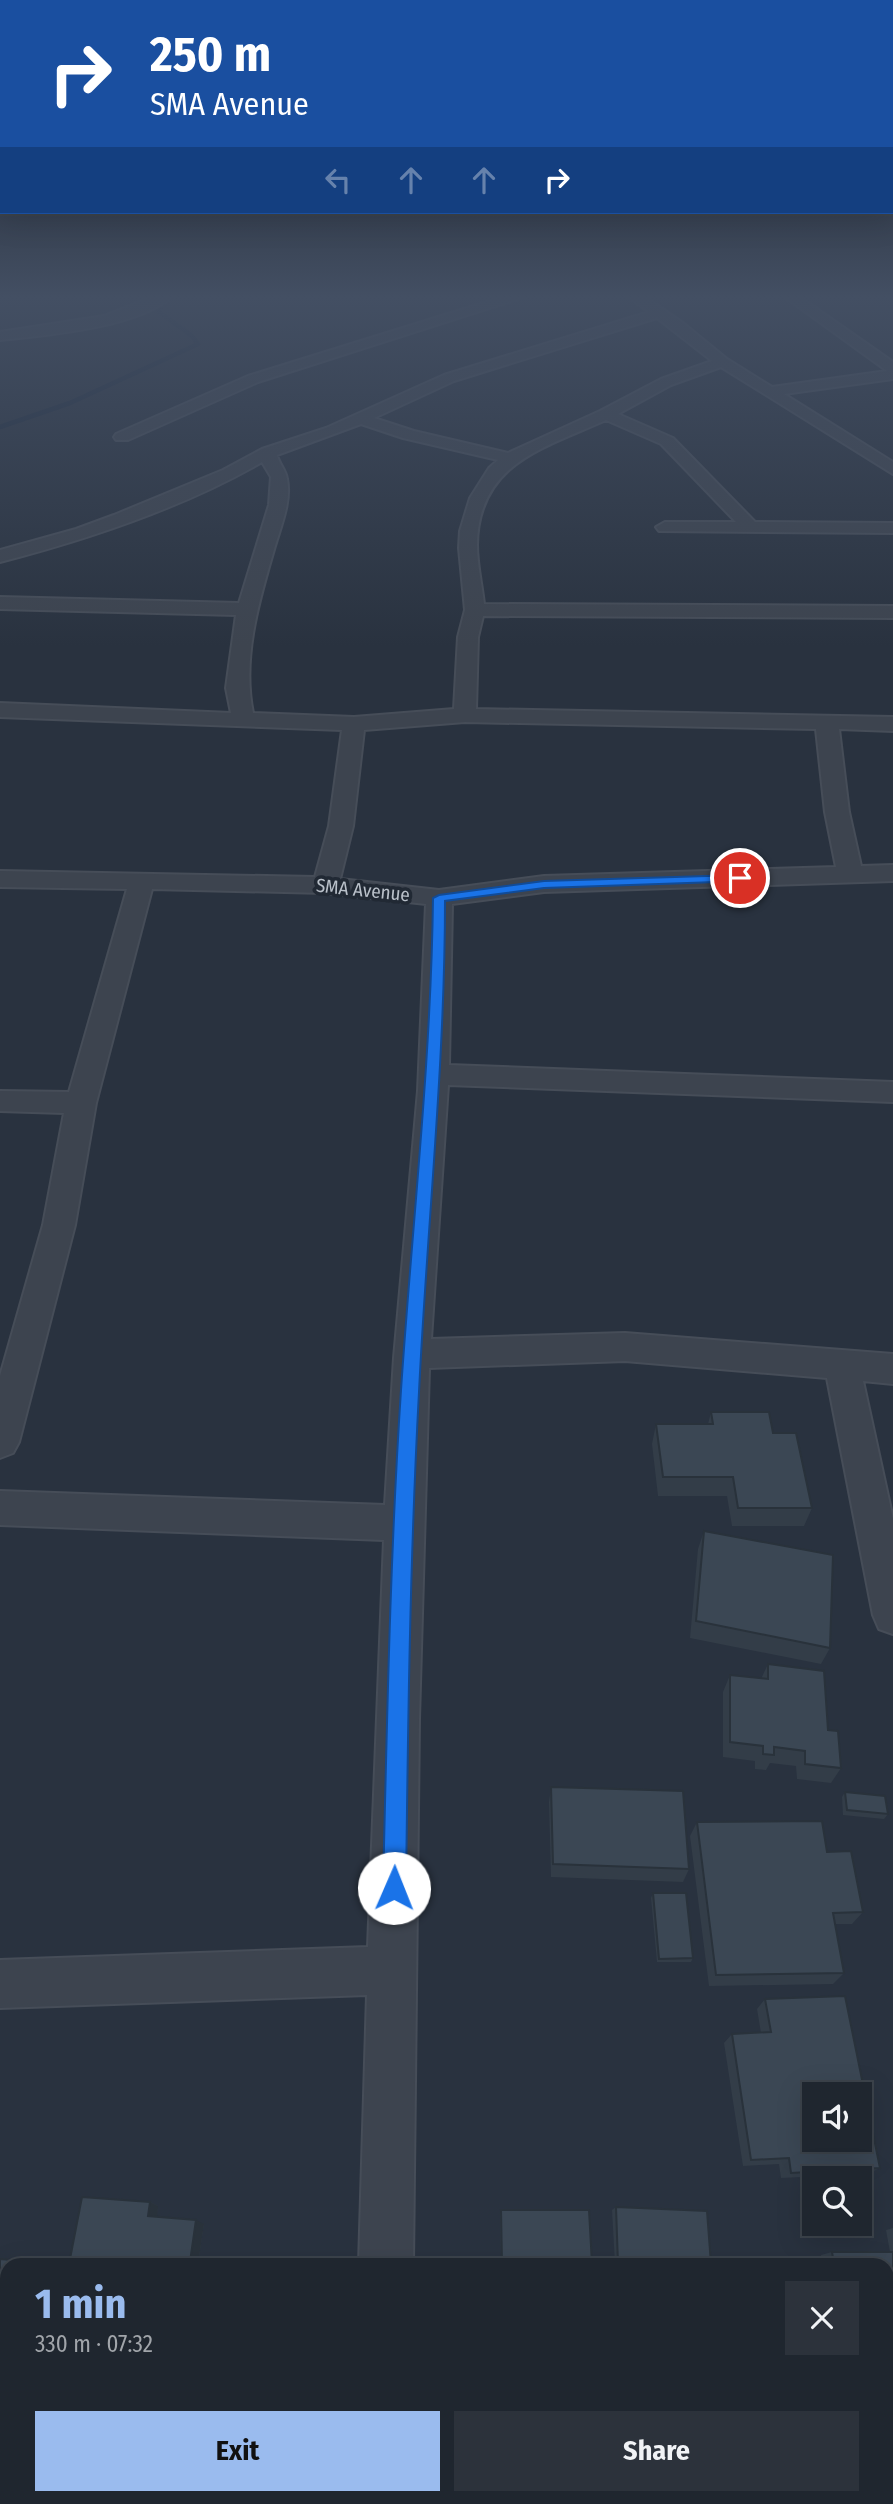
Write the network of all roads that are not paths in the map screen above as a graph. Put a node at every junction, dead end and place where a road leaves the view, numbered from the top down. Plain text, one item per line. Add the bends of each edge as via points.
1 (179, 412) edge
2 (374, 412) edge
3 (610, 412) edge
4 (800, 412) edge
5 (606, 414) junction
6 (360, 418) junction
7 (122, 437) dead end
8 (268, 452) junction
9 (510, 458) junction
10 (893, 469) edge
11 (665, 527) dead end
12 (750, 527) junction
13 (893, 528) edge
14 (0, 556) edge
15 (0, 603) edge
16 (247, 609) junction
17 (475, 610) junction
18 (893, 612) edge
19 (0, 710) edge
20 (465, 715) junction
21 (243, 720) junction
22 (354, 724) junction
23 (893, 724) edge
24 (827, 725) junction
25 (893, 873) edge
26 (850, 874) junction
27 (0, 879) edge
28 (142, 880) junction
29 (326, 885) junction
30 (439, 898) junction
31 (433, 1074) junction
32 (893, 1092) edge
33 (0, 1101) edge
34 (81, 1103) junction
35 (413, 1354) junction
36 (842, 1364) junction
37 (893, 1368) edge
38 (0, 1442) edge
39 (0, 1508) edge
40 (405, 1523) junction
41 (893, 1615) edge
42 (393, 1970) junction
43 (0, 1984) edge
44 (387, 2258) edge

1 - 7 street
2 - 6 street
3 - 5 street
4 - 10 street
5 - 9 street
5 - 12 street via 667,441
6 - 8 street
6 - 9 street via 409,435
8 - 14 street via 229,474 120,519
8 - 16 street via 279,477 278,505
9 - 17 street via 495,472 472,516 468,548
11 - 12 street
12 - 13 street
15 - 16 street
16 - 21 street via 237,688
17 - 18 street
17 - 20 street via 468,637
19 - 21 street
20 - 22 street
20 - 24 street
21 - 22 street
22 - 29 street via 341,827
23 - 24 street
24 - 26 street
25 - 26 street, SMA Avenue
26 - 30 street, SMA Avenue via 544,884
27 - 28 street, SMA Avenue
28 - 29 street, SMA Avenue
28 - 34 street
29 - 30 street, SMA Avenue
30 - 31 street
31 - 32 street
31 - 35 street
33 - 34 street
34 - 38 street via 60,1225
35 - 36 street via 625,1347
35 - 40 street
36 - 37 street
36 - 41 street
39 - 40 street
40 - 42 street
42 - 43 street
42 - 44 street

